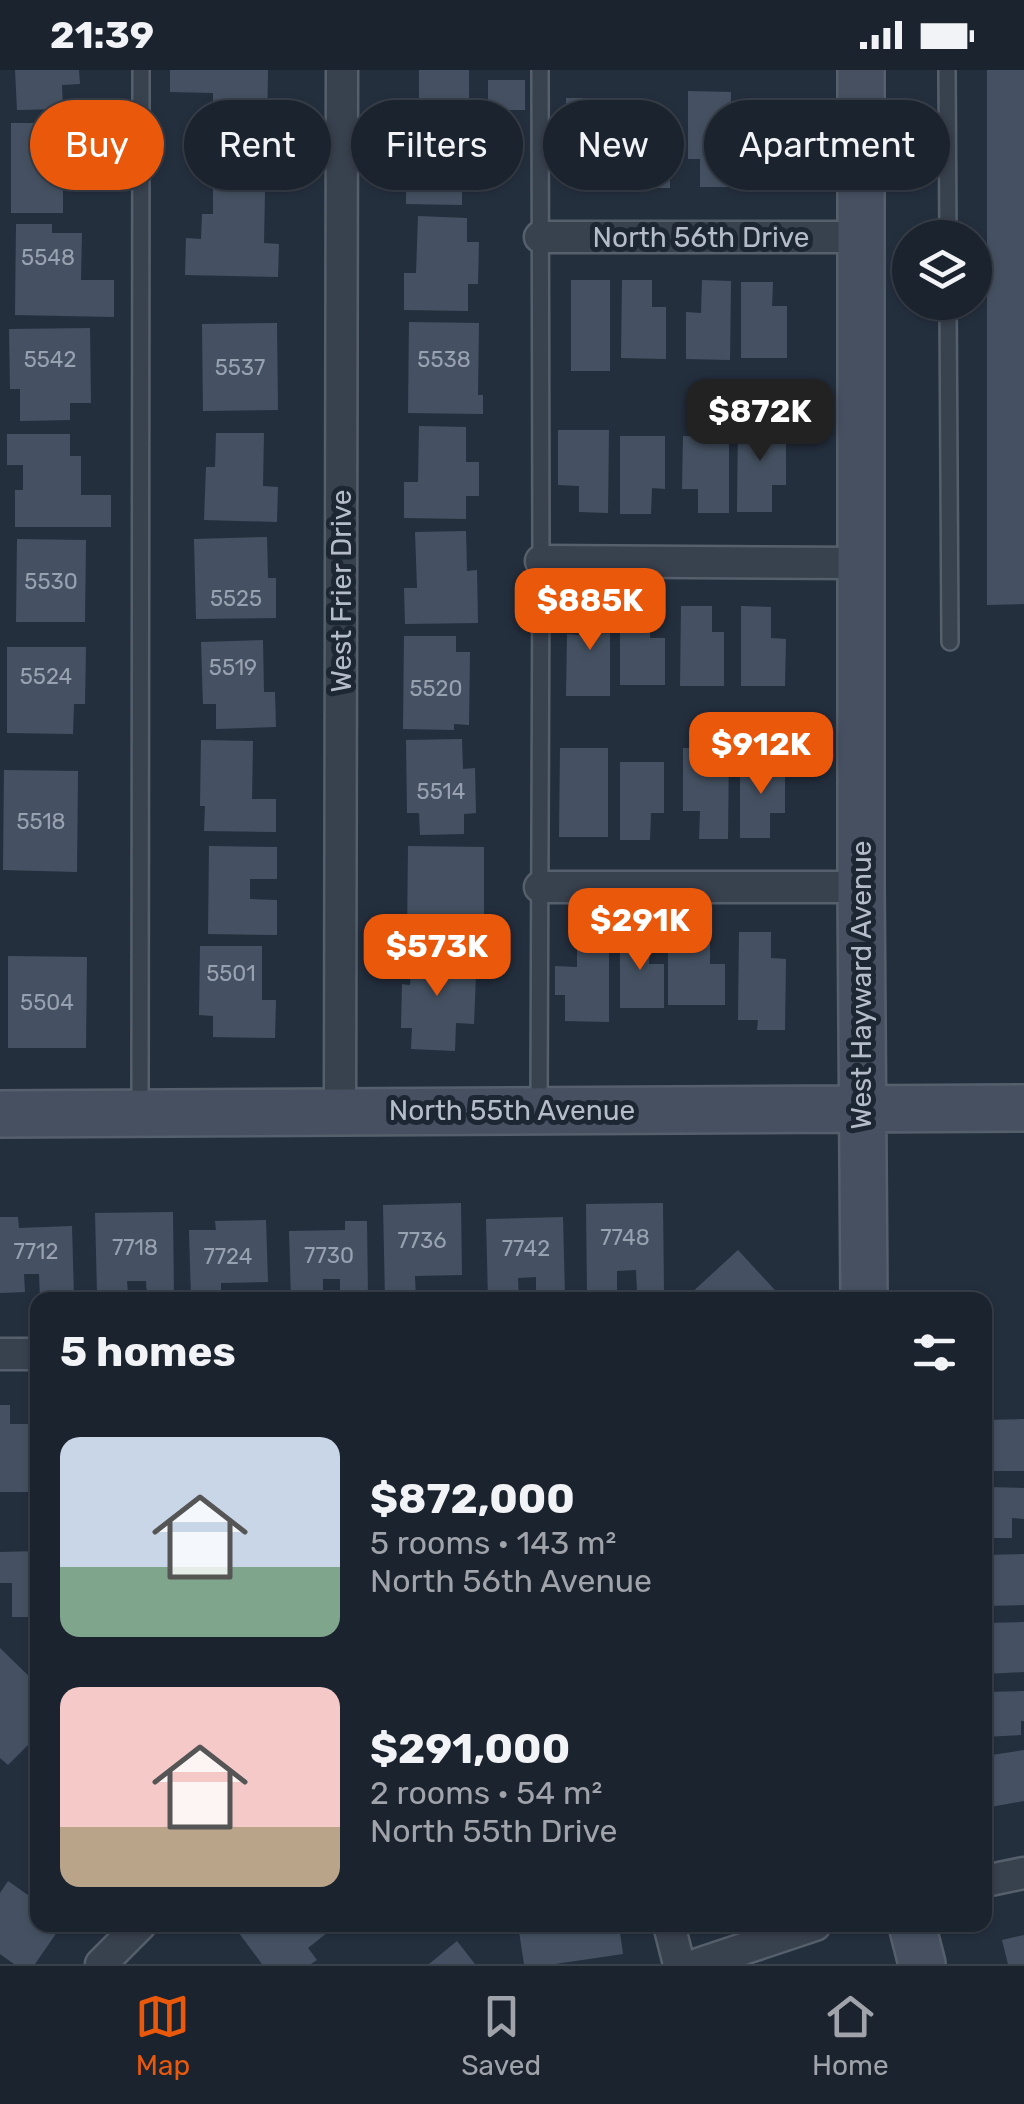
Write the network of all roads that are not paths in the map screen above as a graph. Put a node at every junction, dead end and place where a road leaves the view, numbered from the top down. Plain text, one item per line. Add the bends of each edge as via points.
1 (141, 70) edge
2 (342, 70) edge
3 (540, 70) edge
4 (861, 70) edge
5 (946, 70) edge
6 (948, 220) edge
7 (540, 237) junction
8 (862, 237) junction
9 (948, 320) edge
10 (542, 561) junction
11 (861, 563) junction
12 (950, 642) dead end
13 (540, 887) junction
14 (861, 887) junction
15 (862, 1108) junction
16 (1024, 1108) edge
17 (539, 1110) junction
18 (140, 1112) junction
19 (340, 1112) junction
20 (0, 1114) edge
21 (864, 1292) edge
22 (0, 1354) edge
23 (30, 1354) edge
24 (1024, 1873) edge
25 (992, 1880) edge
26 (133, 1932) edge
27 (671, 1932) edge
28 (794, 1932) edge
29 (914, 1932) edge
30 (102, 1964) edge
31 (679, 1964) edge
32 (698, 1964) edge
33 (922, 1964) edge

1 - 18 lane
2 - 19 street, West Frier Drive
3 - 7 lane
4 - 8 street, West Hayward Avenue
5 - 6 lane
7 - 8 street, North 56th Drive
7 - 10 lane
8 - 11 street, West Hayward Avenue
9 - 12 lane
10 - 11 street
10 - 13 lane
11 - 14 street, West Hayward Avenue
13 - 14 street
13 - 17 lane
14 - 15 street, West Hayward Avenue
15 - 16 street, North 55th Avenue
15 - 17 street, North 55th Avenue
15 - 21 street, West Hayward Avenue
17 - 19 street, North 55th Avenue
18 - 19 street, North 55th Avenue
18 - 20 street, North 55th Avenue
22 - 23 street
24 - 25 street
26 - 30 street
27 - 31 street
28 - 32 street
29 - 33 street

